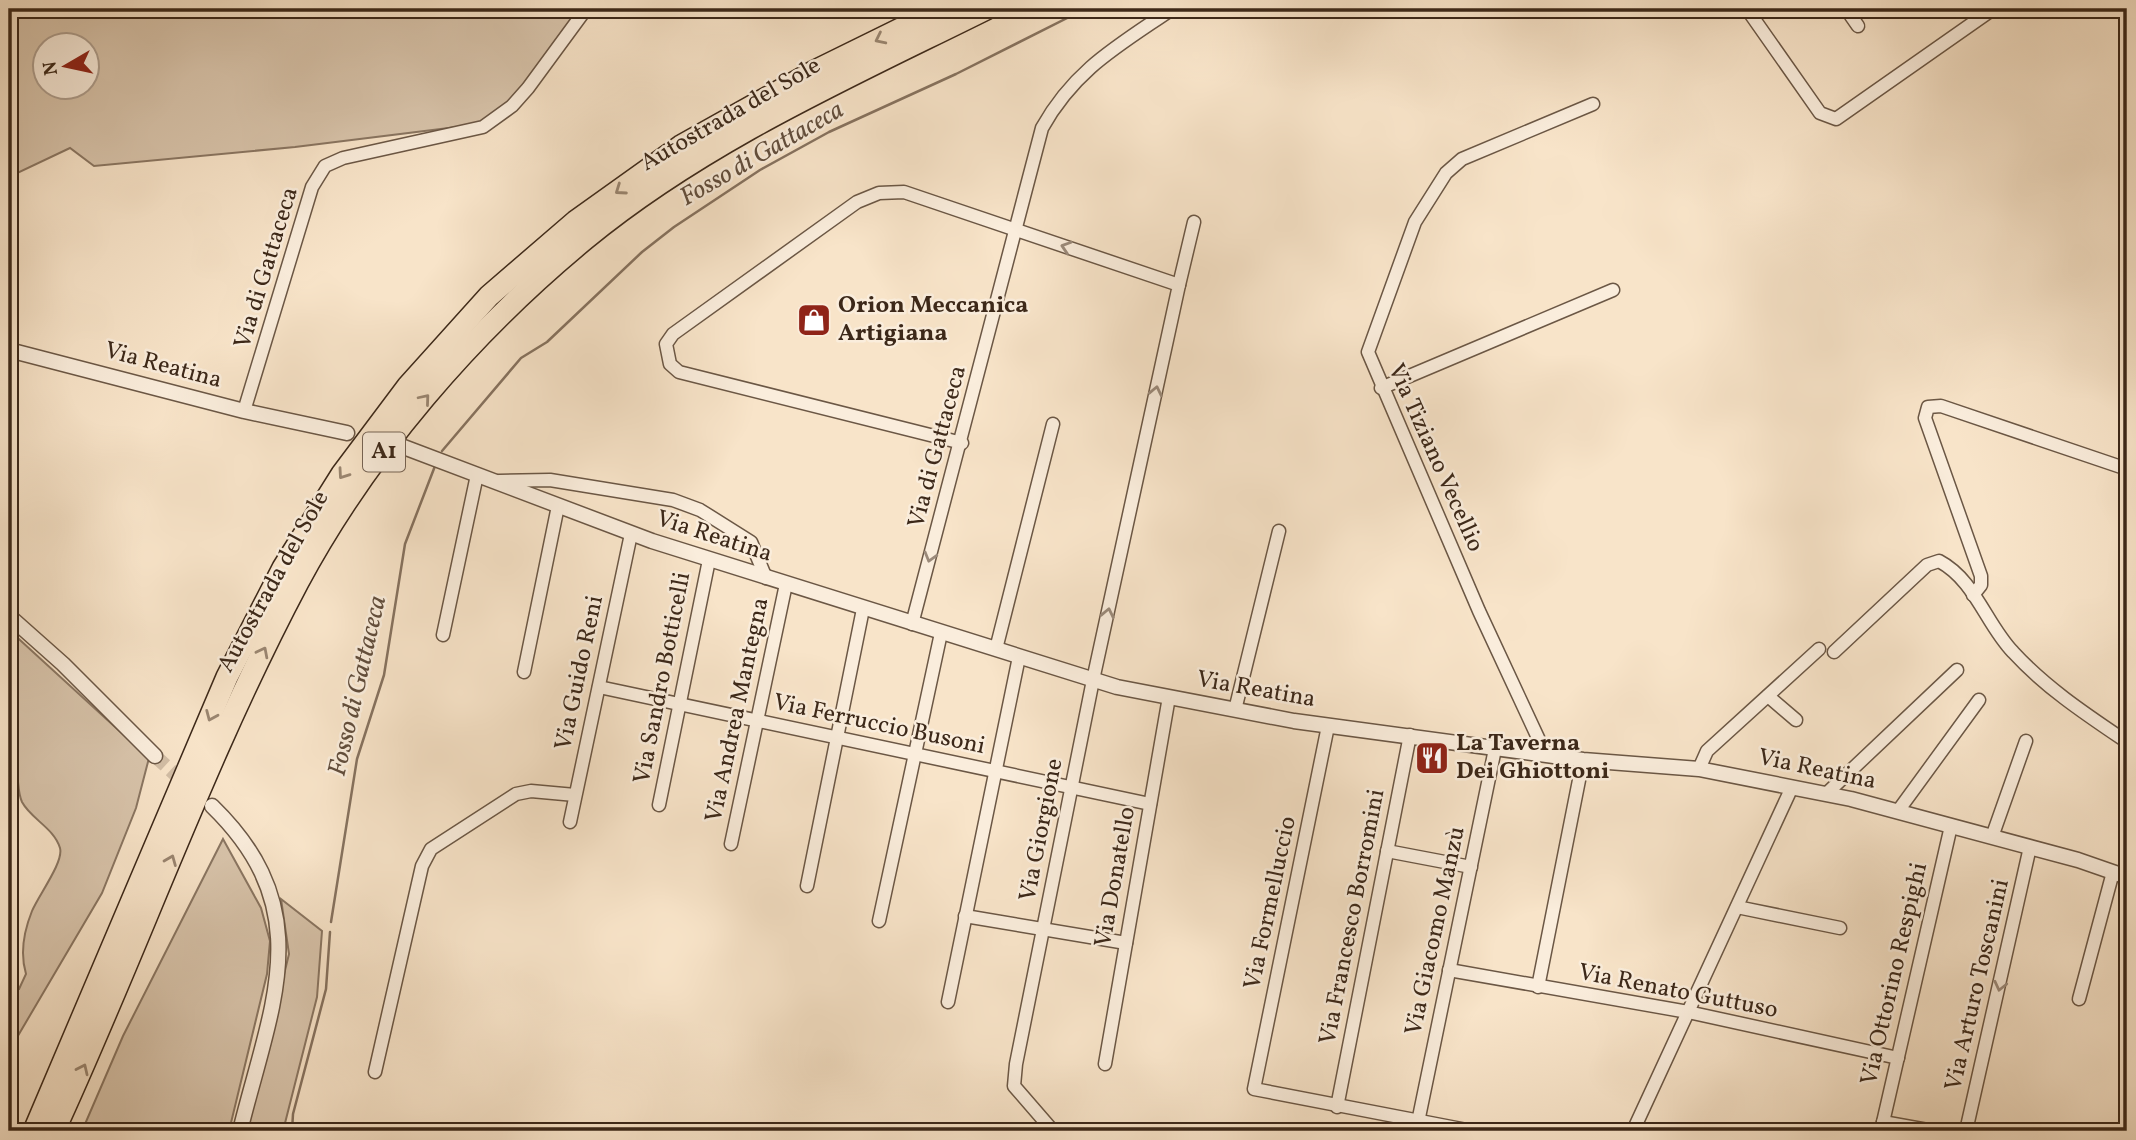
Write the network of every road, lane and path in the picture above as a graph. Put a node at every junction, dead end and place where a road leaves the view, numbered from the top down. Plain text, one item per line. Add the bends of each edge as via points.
1 (586, 9) edge
2 (941, 9) edge
3 (986, 9) edge
4 (1172, 9) edge
5 (1747, 9) edge
6 (1850, 9) edge
7 (1993, 9) edge
8 (1858, 26) dead end
9 (1593, 104) dead end
10 (1194, 222) dead end
11 (1017, 231) junction
12 (1179, 285) junction
13 (1613, 290) dead end
14 (9, 350) edge
15 (1381, 388) junction
16 (244, 411) junction
17 (1053, 425) dead end
18 (347, 433) dead end
19 (962, 443) junction
20 (401, 446) dead end
21 (2127, 469) edge
22 (477, 475) junction
23 (492, 481) junction
24 (558, 506) junction
25 (1279, 531) dead end
26 (631, 534) junction
27 (709, 560) junction
28 (766, 578) junction
29 (786, 584) junction
30 (1973, 595) junction
31 (863, 608) junction
32 (9, 616) edge
33 (912, 624) junction
34 (941, 633) junction
35 (443, 635) dead end
36 (996, 649) junction
37 (1819, 649) dead end
38 (1834, 652) dead end
39 (1018, 657) junction
40 (1957, 670) dead end
41 (524, 672) dead end
42 (1093, 680) junction
43 (598, 687) junction
44 (1768, 696) junction
45 (1169, 697) junction
46 (1979, 700) dead end
47 (679, 704) junction
48 (1235, 710) junction
49 (757, 720) junction
50 (1796, 720) dead end
51 (1328, 726) junction
52 (1410, 736) junction
53 (837, 737) junction
54 (2026, 741) dead end
55 (2127, 742) edge
56 (1495, 748) junction
57 (915, 754) junction
58 (1546, 755) junction
59 (155, 756) tunnel mouth
60 (1583, 760) junction
61 (1699, 769) junction
62 (995, 771) junction
63 (1792, 787) junction
64 (1072, 788) junction
65 (1826, 794) junction
66 (575, 795) junction
67 (1150, 804) junction
68 (659, 805) dead end
69 (212, 806) dead end
70 (1898, 811) junction
71 (570, 822) dead end
72 (1951, 826) junction
73 (1992, 837) junction
74 (731, 844) dead end
75 (2030, 847) junction
76 (1387, 851) junction
77 (1471, 867) junction
78 (2120, 875) edge
79 (807, 886) dead end
80 (1737, 906) junction
81 (965, 916) junction
82 (879, 921) dead end
83 (1840, 928) dead end
84 (1044, 929) junction
85 (1126, 943) junction
86 (1450, 970) junction
87 (1538, 987) junction
88 (2079, 999) dead end
89 (948, 1002) dead end
90 (1688, 1012) junction
91 (1898, 1058) junction
92 (1105, 1064) dead end
93 (374, 1072) dead end
94 (1337, 1107) junction
95 (1418, 1122) junction
96 (1882, 1126) edge
97 (34, 1131) edge
98 (54, 1131) edge
99 (240, 1131) edge
100 (1053, 1131) edge
101 (1472, 1131) edge
102 (1633, 1131) edge
103 (1934, 1131) edge
104 (1966, 1131) edge

1 - 16 street, Via di Gattaceca via 528,88 483,127 325,166 312,187
2 -> 97 highway, Autostrada del Sole / A1 via 815,71 660,161 576,221 489,296 408,386 342,474 290,556 227,677
98 -> 3 highway, Autostrada del Sole / A1 via 214,757 294,591 356,487 422,402 499,315 586,238 694,162
4 - 11 street, Via di Gattaceca via 1091,65 1055,105 1042,128
5 - 7 street via 1820,113 1836,119
6 - 8 street
9 - 15 street, Via Tiziano Vecellio via 1462,159 1446,173 1412,228 1370,342 1369,360
10 - 12 street, Via Giorgione
12 -> 11 street
11 - 19 street, Via di Gattaceca
11 - 19 street via 904,192 869,196 673,334 666,344 670,365 679,372
42 -> 12 street, Via Giorgione
13 - 15 street
14 - 16 street, Via Reatina
15 - 58 street, Via Tiziano Vecellio
16 - 18 street, Via Reatina
17 - 36 street
19 -> 33 street, Via di Gattaceca
20 - 22 street, Via Reatina
21 - 30 street via 1945,407 1928,407 1925,418 1981,576
22 - 23 street, Via Reatina
22 - 35 street
23 - 24 street, Via Reatina
23 - 28 street via 550,480 673,500 700,510 751,542
24 - 26 street, Via Reatina
24 - 41 street
25 - 48 street
26 - 27 street, Via Reatina
26 - 43 street, Via Guido Reni
27 - 28 street, Via Reatina
27 - 47 street, Via Sandro Botticelli
28 - 29 street, Via Reatina
29 - 31 street, Via Reatina
29 - 49 street, Via Andrea Mantegna
30 - 38 street via 1956,573 1933,561
30 - 55 street via 2021,661
31 - 33 street, Via Reatina
31 - 53 street
32 - 59 street
33 - 34 street, Via Reatina
34 - 36 street, Via Reatina
34 - 57 street
36 - 39 street, Via Reatina
37 - 44 street
39 - 42 street, Via Reatina
39 - 62 street
40 - 65 street
42 - 45 street, Via Reatina
42 - 64 street, Via Giorgione
43 - 47 street, Via Ferruccio Busoni
43 - 66 street, Via Guido Reni
44 - 50 street
44 - 61 street via 1707,751
45 - 48 street, Via Reatina
45 - 67 street, Via Donatello
46 - 70 street
47 - 49 street, Via Ferruccio Busoni
47 - 68 street, Via Sandro Botticelli
48 - 51 street, Via Reatina
49 - 53 street, Via Ferruccio Busoni
49 - 74 street, Via Andrea Mantegna
51 - 52 street, Via Reatina
51 - 94 street, Via Formelluccio via 1254,1089
52 - 56 street, Via Reatina
52 - 76 street, Via Francesco Borromini
53 - 57 street, Via Ferruccio Busoni
53 - 79 street
54 - 73 street
56 - 58 street, Via Reatina
56 - 77 street, Via Giacomo Manzù
57 - 62 street, Via Ferruccio Busoni
57 - 82 street
58 - 60 street, Via Reatina
60 - 61 street, Via Reatina
60 - 87 street
61 - 63 street, Via Reatina
62 - 64 street, Via Ferruccio Busoni
62 - 81 street
63 - 65 street, Via Reatina
63 - 80 street
64 - 67 street, Via Ferruccio Busoni
64 - 84 street, Via Giorgione
65 - 70 street, Via Reatina
66 - 71 street, Via Guido Reni
66 - 93 street via 516,794 431,849 422,866
67 - 85 street, Via Donatello
69 - 99 street via 251,851 271,892 278,920 278,976
70 - 72 street, Via Reatina
72 - 73 street, Via Reatina
72 - 91 street, Via Ottorino Respighi
73 - 75 street, Via Reatina
75 - 78 street, Via Reatina
75 -> 104 street, Via Arturo Toscanini
76 - 77 street
76 - 94 street, Via Francesco Borromini
77 - 86 street, Via Giacomo Manzù
78 - 88 street
80 - 83 street
80 - 90 street
81 - 84 street
81 - 89 street
84 - 85 street
84 - 100 street, Via Giorgione via 1013,1086
85 - 92 street, Via Donatello
86 - 87 street, Via Renato Guttuso
86 - 95 street, Via Giacomo Manzù
87 - 90 street, Via Renato Guttuso
90 - 91 street, Via Renato Guttuso
90 - 102 street
91 - 96 street, Via Ottorino Respighi
94 - 95 street
95 - 101 street
96 - 103 street

